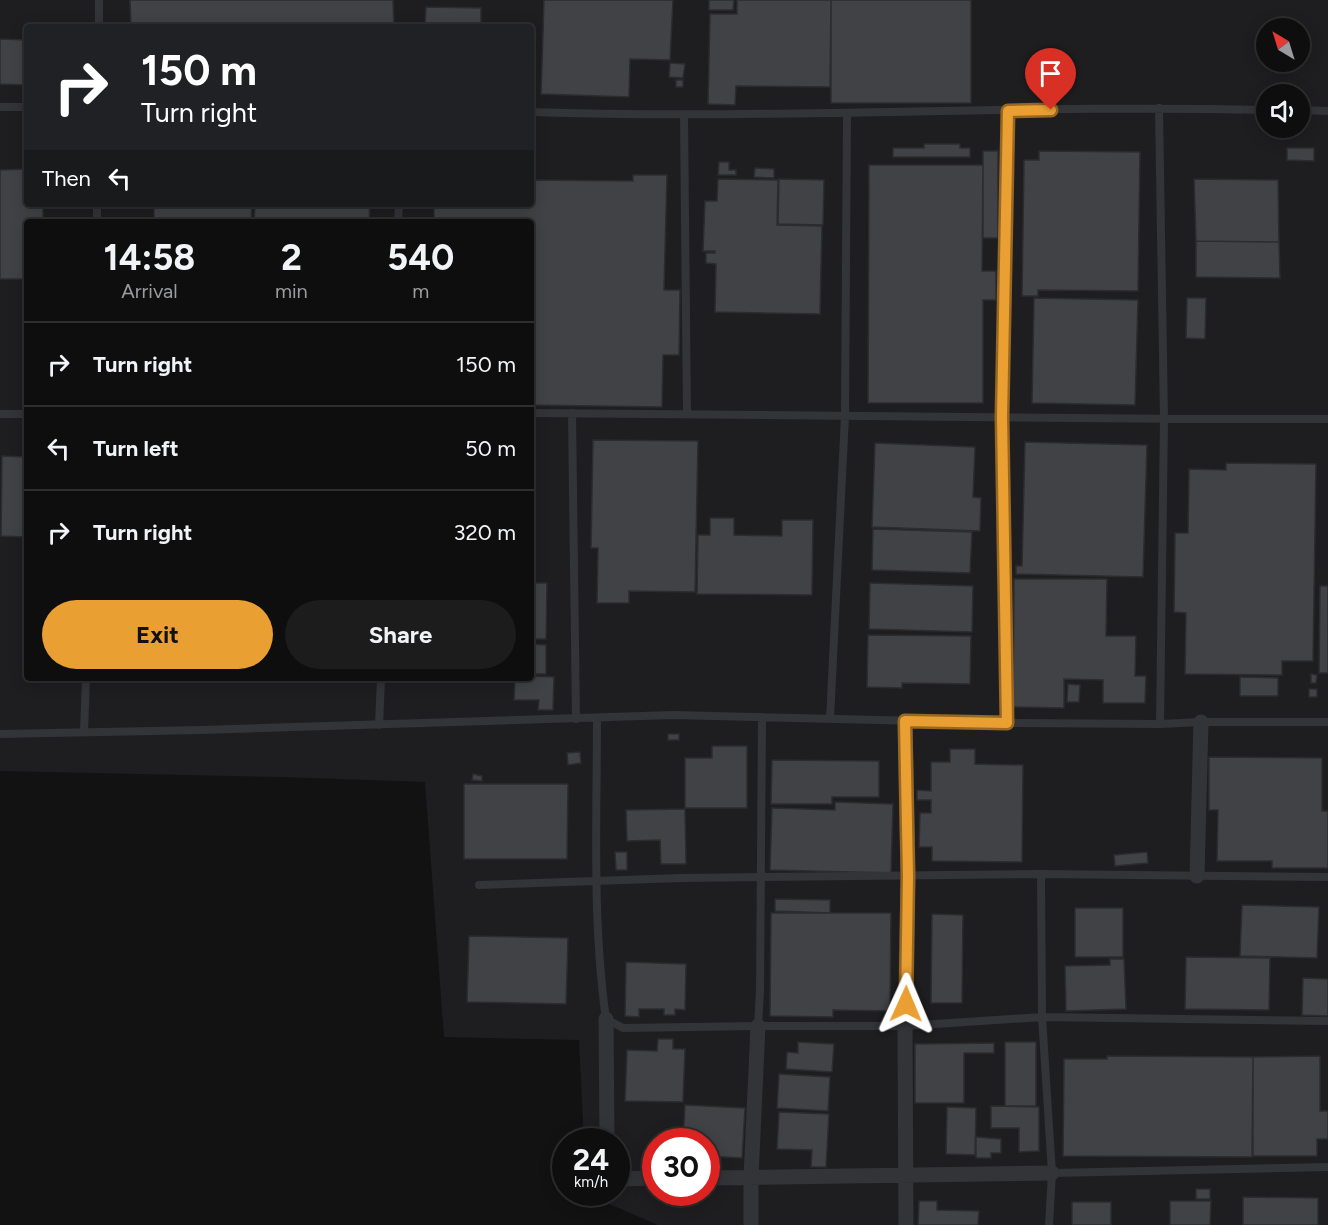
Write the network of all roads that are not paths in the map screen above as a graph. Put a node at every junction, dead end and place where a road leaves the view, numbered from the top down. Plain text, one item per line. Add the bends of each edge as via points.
1 (99, 0) edge
2 (99, 24) edge
3 (0, 107) edge
4 (24, 107) edge
5 (1159, 108) junction
6 (1256, 110) edge
7 (1310, 110) edge
8 (1008, 111) junction
9 (1328, 111) edge
10 (534, 112) edge
11 (847, 114) junction
12 (684, 115) junction
13 (534, 413) edge
14 (572, 413) junction
15 (0, 414) edge
16 (24, 414) edge
17 (687, 414) junction
18 (845, 416) junction
19 (1002, 417) junction
20 (1328, 418) edge
21 (1164, 419) junction
22 (86, 681) edge
23 (381, 681) edge
24 (762, 717) junction
25 (597, 718) junction
26 (830, 719) junction
27 (576, 720) junction
28 (905, 721) junction
29 (1201, 722) junction
30 (1328, 722) edge
31 (1007, 723) junction
32 (1160, 724) junction
33 (379, 725) junction
34 (84, 732) junction
35 (0, 734) edge
36 (1041, 874) junction
37 (908, 876) junction
38 (1197, 876) junction
39 (1328, 877) edge
40 (760, 879) junction
41 (597, 881) junction
42 (479, 885) dead end
43 (1042, 1017) junction
44 (606, 1019) junction
45 (1328, 1021) edge
46 (758, 1026) junction
47 (905, 1026) junction
48 (607, 1128) edge
49 (1328, 1167) edge
50 (1052, 1173) junction
51 (905, 1175) junction
52 (751, 1177) junction
53 (720, 1178) edge
54 (751, 1225) edge
55 (906, 1225) edge
56 (1049, 1225) edge

1 - 2 lane
3 - 4 lane
5 - 6 lane
5 - 8 lane
5 - 21 lane
7 - 9 lane
8 - 11 lane
8 - 19 lane
10 - 12 lane
11 - 12 lane
11 - 18 lane
12 - 17 lane
13 - 14 lane
14 - 17 lane
14 - 27 lane
15 - 16 lane
17 - 18 lane
18 - 19 lane
18 - 26 lane
19 - 21 lane
19 - 31 lane
20 - 21 lane
21 - 32 lane
22 - 34 lane
23 - 33 lane
24 - 25 lane
24 - 26 lane
24 - 40 lane
25 - 27 lane
25 - 41 lane
26 - 28 lane
27 - 33 lane
28 - 31 lane
28 - 37 street
29 - 30 lane
29 - 32 lane
29 - 38 street
31 - 32 lane
33 - 34 lane
34 - 35 lane
36 - 37 lane
36 - 38 lane
36 - 43 lane
37 - 40 lane
37 - 47 street
38 - 39 lane
40 - 41 lane
40 - 46 lane
41 - 42 lane
41 - 44 lane
43 - 45 lane
43 - 47 lane
43 - 50 lane
44 - 46 lane via 623,1028
44 - 48 street
46 - 47 lane
46 - 52 street
47 - 51 street
49 - 50 lane
50 - 51 street
50 - 56 lane
51 - 52 street
51 - 55 street
52 - 53 street
52 - 54 street

